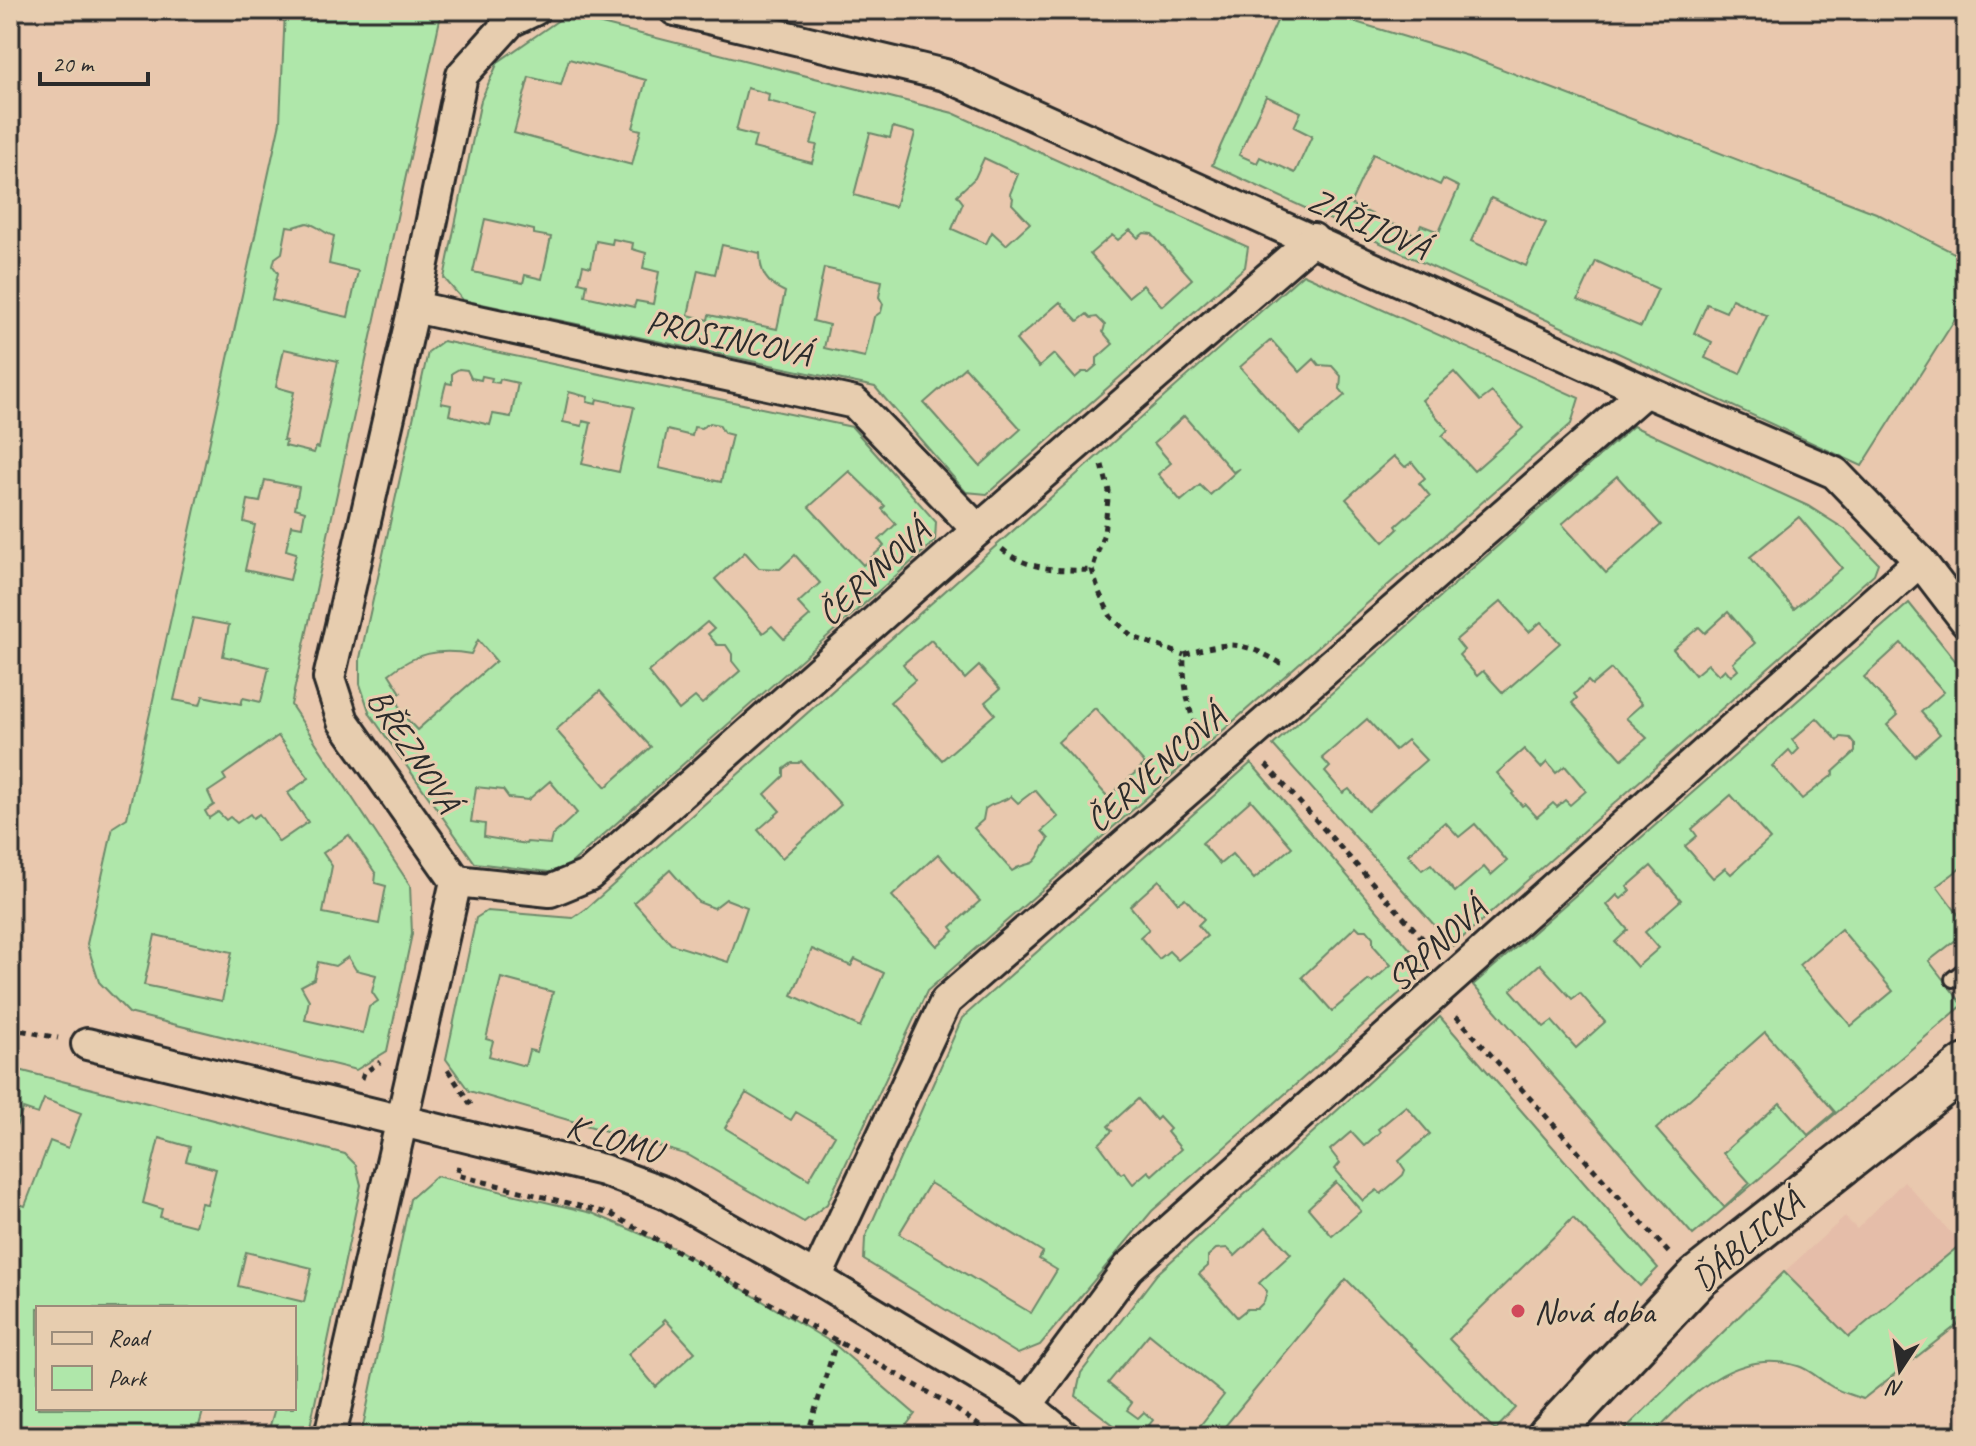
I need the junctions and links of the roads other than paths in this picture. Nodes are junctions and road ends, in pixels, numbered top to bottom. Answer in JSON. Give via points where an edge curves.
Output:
{"nodes":[{"id":1,"x":675,"y":10,"type":"edge"},
{"id":2,"x":523,"y":16,"type":"edge"},
{"id":3,"x":1313,"y":239,"type":"junction"},
{"id":4,"x":414,"y":307,"type":"junction"},
{"id":5,"x":1645,"y":391,"type":"junction"},
{"id":6,"x":978,"y":530,"type":"junction"},
{"id":7,"x":1920,"y":561,"type":"junction"},
{"id":8,"x":1966,"y":621,"type":"edge"},
{"id":9,"x":456,"y":881,"type":"junction"},
{"id":10,"x":1966,"y":969,"type":"edge"},
{"id":11,"x":1953,"y":979,"type":"dead end"},
{"id":12,"x":87,"y":1044,"type":"road end"},
{"id":13,"x":1966,"y":1066,"type":"edge"},
{"id":14,"x":400,"y":1120,"type":"junction"},
{"id":15,"x":816,"y":1278,"type":"junction"},
{"id":16,"x":1027,"y":1405,"type":"junction"},
{"id":17,"x":330,"y":1436,"type":"edge"},
{"id":18,"x":1064,"y":1436,"type":"edge"},
{"id":19,"x":1549,"y":1436,"type":"edge"}],
"edges":[{"from":1,"to":3,"type":"street","name":"ZÁŘIJOVÁ","via":[[945,75]]},
{"from":2,"to":4,"type":"street","name":"BŘEZNOVÁ","via":[[462,75]]},
{"from":3,"to":5,"type":"street","name":"ZÁŘIJOVÁ"},
{"from":3,"to":6,"type":"street","name":"ČERVNOVÁ"},
{"from":4,"to":6,"type":"street","name":"PROSINCOVÁ","via":[[855,403]]},
{"from":4,"to":9,"type":"street","name":"BŘEZNOVÁ","via":[[329,678],[343,721]]},
{"from":5,"to":7,"type":"street","name":"ZÁŘIJOVÁ","via":[[1835,473]]},
{"from":5,"to":15,"type":"street","name":"ČERVENCOVÁ","via":[[946,1001]]},
{"from":6,"to":9,"type":"street","name":"ČERVNOVÁ","via":[[589,875],[550,891]]},
{"from":7,"to":8,"type":"street","name":"ZÁŘIJOVÁ"},
{"from":7,"to":16,"type":"street","name":"SRPNOVÁ","via":[[1128,1268]]},
{"from":9,"to":14,"type":"street"},
{"from":10,"to":11,"type":"lane"},
{"from":12,"to":14,"type":"street","name":"K LOMU"},
{"from":13,"to":19,"type":"main road","name":"ĎÁBLICKÁ","via":[[1698,1277]]},
{"from":14,"to":15,"type":"street","name":"K LOMU","via":[[603,1170],[665,1193]]},
{"from":14,"to":17,"type":"street"},
{"from":15,"to":16,"type":"street","name":"K LOMU"},
{"from":16,"to":18,"type":"street","name":"K LOMU"}]}
